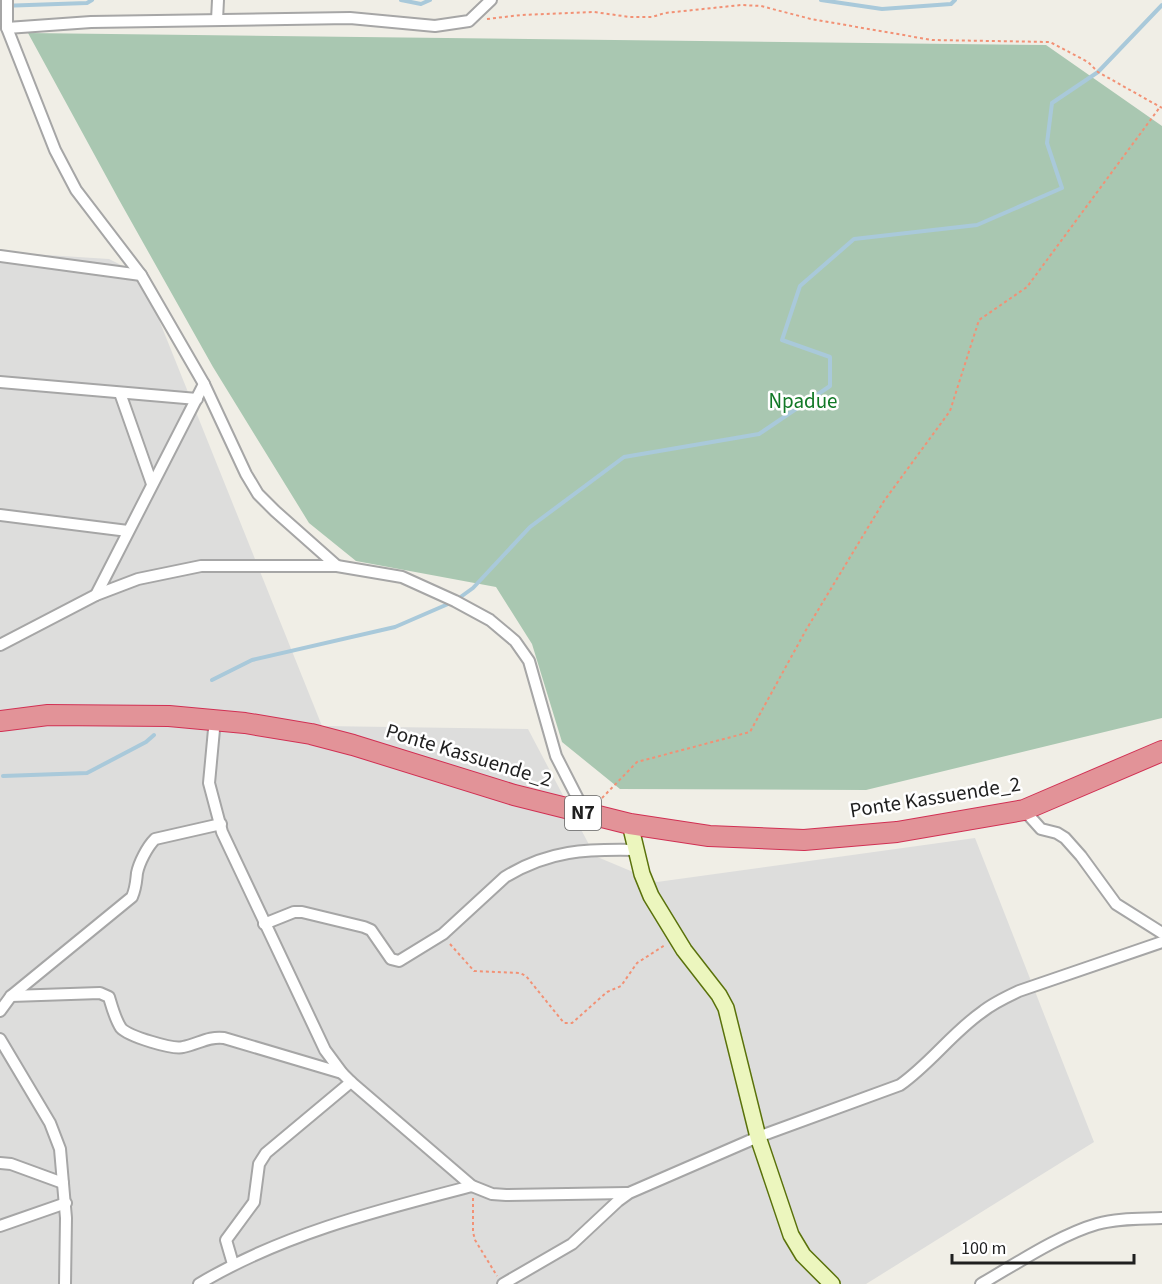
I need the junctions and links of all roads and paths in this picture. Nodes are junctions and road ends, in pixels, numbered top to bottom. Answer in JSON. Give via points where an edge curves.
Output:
{"nodes":[{"id":1,"x":7,"y":0,"type":"edge"},
{"id":2,"x":218,"y":0,"type":"edge"},
{"id":3,"x":491,"y":0,"type":"edge"},
{"id":4,"x":217,"y":20,"type":"junction"},
{"id":5,"x":469,"y":21,"type":"junction"},
{"id":6,"x":7,"y":28,"type":"junction"},
{"id":7,"x":1161,"y":107,"type":"edge"},
{"id":8,"x":0,"y":256,"type":"edge"},
{"id":9,"x":141,"y":275,"type":"junction"},
{"id":10,"x":0,"y":382,"type":"edge"},
{"id":11,"x":204,"y":384,"type":"junction"},
{"id":12,"x":120,"y":393,"type":"junction"},
{"id":13,"x":197,"y":399,"type":"junction"},
{"id":14,"x":152,"y":484,"type":"junction"},
{"id":15,"x":0,"y":516,"type":"edge"},
{"id":16,"x":128,"y":531,"type":"junction"},
{"id":17,"x":337,"y":566,"type":"junction"},
{"id":18,"x":96,"y":595,"type":"junction"},
{"id":19,"x":0,"y":645,"type":"edge"},
{"id":20,"x":215,"y":719,"type":"junction"},
{"id":21,"x":0,"y":721,"type":"edge"},
{"id":22,"x":1162,"y":750,"type":"edge"},
{"id":23,"x":578,"y":806,"type":"junction"},
{"id":24,"x":1024,"y":810,"type":"junction"},
{"id":25,"x":221,"y":824,"type":"junction"},
{"id":26,"x":630,"y":824,"type":"junction"},
{"id":27,"x":636,"y":850,"type":"junction"},
{"id":28,"x":264,"y":924,"type":"junction"},
{"id":29,"x":1162,"y":933,"type":"edge"},
{"id":30,"x":443,"y":934,"type":"junction"},
{"id":31,"x":677,"y":938,"type":"junction"},
{"id":32,"x":1162,"y":942,"type":"edge"},
{"id":33,"x":11,"y":996,"type":"junction"},
{"id":34,"x":0,"y":1011,"type":"edge"},
{"id":35,"x":0,"y":1039,"type":"edge"},
{"id":36,"x":342,"y":1073,"type":"junction"},
{"id":37,"x":351,"y":1082,"type":"junction"},
{"id":38,"x":758,"y":1137,"type":"junction"},
{"id":39,"x":0,"y":1164,"type":"edge"},
{"id":40,"x":63,"y":1183,"type":"junction"},
{"id":41,"x":472,"y":1186,"type":"junction"},
{"id":42,"x":629,"y":1193,"type":"junction"},
{"id":43,"x":66,"y":1203,"type":"junction"},
{"id":44,"x":1162,"y":1218,"type":"edge"},
{"id":45,"x":0,"y":1226,"type":"edge"},
{"id":46,"x":233,"y":1264,"type":"junction"},
{"id":47,"x":65,"y":1284,"type":"edge"},
{"id":48,"x":199,"y":1284,"type":"edge"},
{"id":49,"x":502,"y":1284,"type":"edge"},
{"id":50,"x":832,"y":1284,"type":"edge"},
{"id":51,"x":981,"y":1284,"type":"edge"}],
"edges":[{"from":1,"to":6,"type":"street"},
{"from":2,"to":4,"type":"street"},
{"from":3,"to":5,"type":"street"},
{"from":4,"to":5,"type":"street","via":[[350,18],[435,26]]},
{"from":4,"to":6,"type":"street"},
{"from":5,"to":7,"type":"path","via":[[594,12],[652,17],[741,5],[761,6],[932,40],[1050,42]]},
{"from":6,"to":9,"type":"street","via":[[55,150],[76,190]]},
{"from":7,"to":23,"type":"path","via":[[1027,287],[979,320],[950,411],[884,501],[750,732],[637,762],[602,798]]},
{"from":8,"to":9,"type":"street"},
{"from":9,"to":11,"type":"street"},
{"from":10,"to":12,"type":"street"},
{"from":11,"to":13,"type":"street"},
{"from":11,"to":17,"type":"street","via":[[258,494]]},
{"from":12,"to":13,"type":"street"},
{"from":12,"to":14,"type":"street"},
{"from":13,"to":14,"type":"street"},
{"from":14,"to":16,"type":"street"},
{"from":15,"to":16,"type":"street"},
{"from":16,"to":18,"type":"street"},
{"from":17,"to":18,"type":"street","via":[[201,566],[138,579]]},
{"from":17,"to":23,"type":"street","via":[[402,577],[490,620],[515,641],[529,662],[556,756]]},
{"from":18,"to":19,"type":"street"},
{"from":20,"to":21,"type":"highway","name":"Ponte Kassuende_2","number":"N7","via":[[48,716]]},
{"from":20,"to":23,"type":"highway","name":"Ponte Kassuende_2","number":"N7","via":[[311,734],[514,795]]},
{"from":20,"to":25,"type":"street","via":[[209,783]]},
{"from":22,"to":24,"type":"highway","name":"Ponte Kassuende_2","number":"N7"},
{"from":23,"to":26,"type":"highway","name":"Ponte Kassuende_2","number":"N7"},
{"from":24,"to":26,"type":"highway","name":"Ponte Kassuende_2","number":"N7","via":[[897,832],[804,840],[709,836]]},
{"from":24,"to":29,"type":"street","via":[[1041,829],[1065,838],[1116,904]]},
{"from":25,"to":28,"type":"street"},
{"from":25,"to":33,"type":"street","via":[[155,839],[137,874],[132,897]]},
{"from":26,"to":27,"type":"street"},
{"from":27,"to":30,"type":"street","via":[[573,851],[534,862],[505,877]]},
{"from":27,"to":31,"type":"street","via":[[645,885]]},
{"from":28,"to":30,"type":"street","via":[[302,912],[364,927],[371,930],[394,962]]},
{"from":28,"to":36,"type":"street","via":[[325,1050]]},
{"from":30,"to":31,"type":"path","via":[[474,971],[512,971],[526,976],[564,1023],[573,1023],[607,992],[621,986],[637,963]]},
{"from":31,"to":38,"type":"street","via":[[726,1008]]},
{"from":32,"to":38,"type":"street","via":[[1019,991],[980,1013],[900,1085]]},
{"from":33,"to":34,"type":"street"},
{"from":33,"to":36,"type":"street","via":[[100,993],[108,997],[126,1032],[170,1048],[212,1037],[224,1038]]},
{"from":35,"to":40,"type":"street","via":[[56,1136]]},
{"from":36,"to":37,"type":"street"},
{"from":37,"to":41,"type":"street"},
{"from":37,"to":46,"type":"street","via":[[261,1159],[254,1202],[226,1240]]},
{"from":38,"to":42,"type":"street"},
{"from":38,"to":50,"type":"street","via":[[791,1235],[803,1255]]},
{"from":39,"to":40,"type":"street"},
{"from":40,"to":43,"type":"street"},
{"from":41,"to":42,"type":"street","via":[[506,1195]]},
{"from":41,"to":46,"type":"street","via":[[381,1209]]},
{"from":41,"to":49,"type":"path","via":[[473,1232]]},
{"from":42,"to":49,"type":"street","via":[[573,1244]]},
{"from":43,"to":45,"type":"street"},
{"from":43,"to":47,"type":"street"},
{"from":44,"to":51,"type":"street","via":[[1115,1221],[1083,1229]]},
{"from":46,"to":48,"type":"street"}]}
